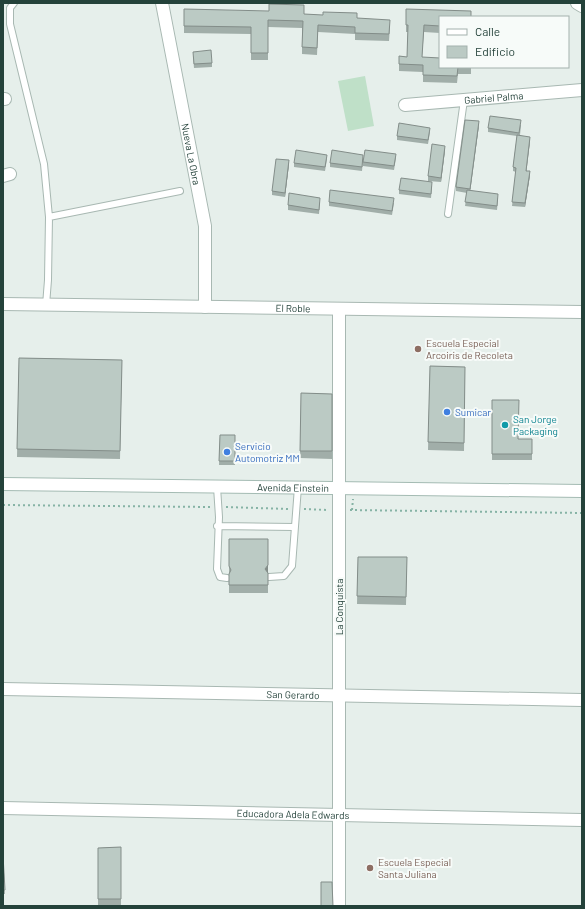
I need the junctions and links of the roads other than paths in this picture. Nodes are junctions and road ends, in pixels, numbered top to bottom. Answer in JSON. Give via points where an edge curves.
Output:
{"nodes":[{"id":1,"x":14,"y":3,"type":"edge"},
{"id":2,"x":162,"y":3,"type":"edge"},
{"id":3,"x":577,"y":3,"type":"edge"},
{"id":4,"x":582,"y":6,"type":"edge"},
{"id":5,"x":582,"y":90,"type":"edge"},
{"id":6,"x":464,"y":100,"type":"junction"},
{"id":7,"x":405,"y":105,"type":"dead end"},
{"id":8,"x":180,"y":191,"type":"dead end"},
{"id":9,"x":448,"y":214,"type":"dead end"},
{"id":10,"x":49,"y":217,"type":"junction"},
{"id":11,"x":3,"y":304,"type":"edge"},
{"id":12,"x":46,"y":305,"type":"junction"},
{"id":13,"x":205,"y":307,"type":"junction"},
{"id":14,"x":339,"y":309,"type":"junction"},
{"id":15,"x":582,"y":312,"type":"edge"},
{"id":16,"x":3,"y":484,"type":"edge"},
{"id":17,"x":217,"y":486,"type":"junction"},
{"id":18,"x":298,"y":488,"type":"junction"},
{"id":19,"x":340,"y":488,"type":"junction"},
{"id":20,"x":582,"y":491,"type":"edge"},
{"id":21,"x":217,"y":526,"type":"junction"},
{"id":22,"x":294,"y":527,"type":"junction"},
{"id":23,"x":269,"y":577,"type":"edge"},
{"id":24,"x":227,"y":578,"type":"edge"},
{"id":25,"x":3,"y":689,"type":"edge"},
{"id":26,"x":339,"y":695,"type":"junction"},
{"id":27,"x":582,"y":700,"type":"edge"},
{"id":28,"x":3,"y":808,"type":"edge"},
{"id":29,"x":339,"y":815,"type":"junction"},
{"id":30,"x":582,"y":820,"type":"edge"},
{"id":31,"x":339,"y":906,"type":"edge"}],
"edges":[{"from":1,"to":10,"type":"lane","via":[[10,8],[10,24],[44,164]]},
{"from":2,"to":13,"type":"street","name":"Nueva La Obra","via":[[205,226]]},
{"from":3,"to":4,"type":"street"},
{"from":5,"to":6,"type":"street","name":"Gabriel Palma"},
{"from":6,"to":7,"type":"street","name":"Gabriel Palma"},
{"from":6,"to":9,"type":"lane"},
{"from":8,"to":10,"type":"lane"},
{"from":10,"to":12,"type":"lane"},
{"from":11,"to":12,"type":"street","name":"El Roble"},
{"from":12,"to":13,"type":"street","name":"El Roble"},
{"from":13,"to":14,"type":"street","name":"El Roble"},
{"from":14,"to":15,"type":"street","name":"El Roble"},
{"from":14,"to":19,"type":"street","name":"La Conquista"},
{"from":16,"to":17,"type":"street","name":"Avenida Einstein"},
{"from":17,"to":18,"type":"street","name":"Avenida Einstein"},
{"from":17,"to":21,"type":"lane"},
{"from":18,"to":19,"type":"street","name":"Avenida Einstein"},
{"from":18,"to":22,"type":"lane"},
{"from":19,"to":20,"type":"street","name":"Avenida Einstein"},
{"from":19,"to":26,"type":"street","name":"La Conquista"},
{"from":21,"to":22,"type":"lane"},
{"from":21,"to":24,"type":"lane","via":[[217,569],[220,577]]},
{"from":22,"to":23,"type":"lane","via":[[292,566],[284,576]]},
{"from":25,"to":26,"type":"street","name":"San Gerardo"},
{"from":26,"to":27,"type":"street","name":"San Gerardo"},
{"from":26,"to":29,"type":"street","name":"La Conquista"},
{"from":28,"to":29,"type":"street","name":"Educadora Adela Edwards"},
{"from":29,"to":30,"type":"street","name":"Educadora Adela Edwards"},
{"from":29,"to":31,"type":"street","name":"La Conquista"}]}
